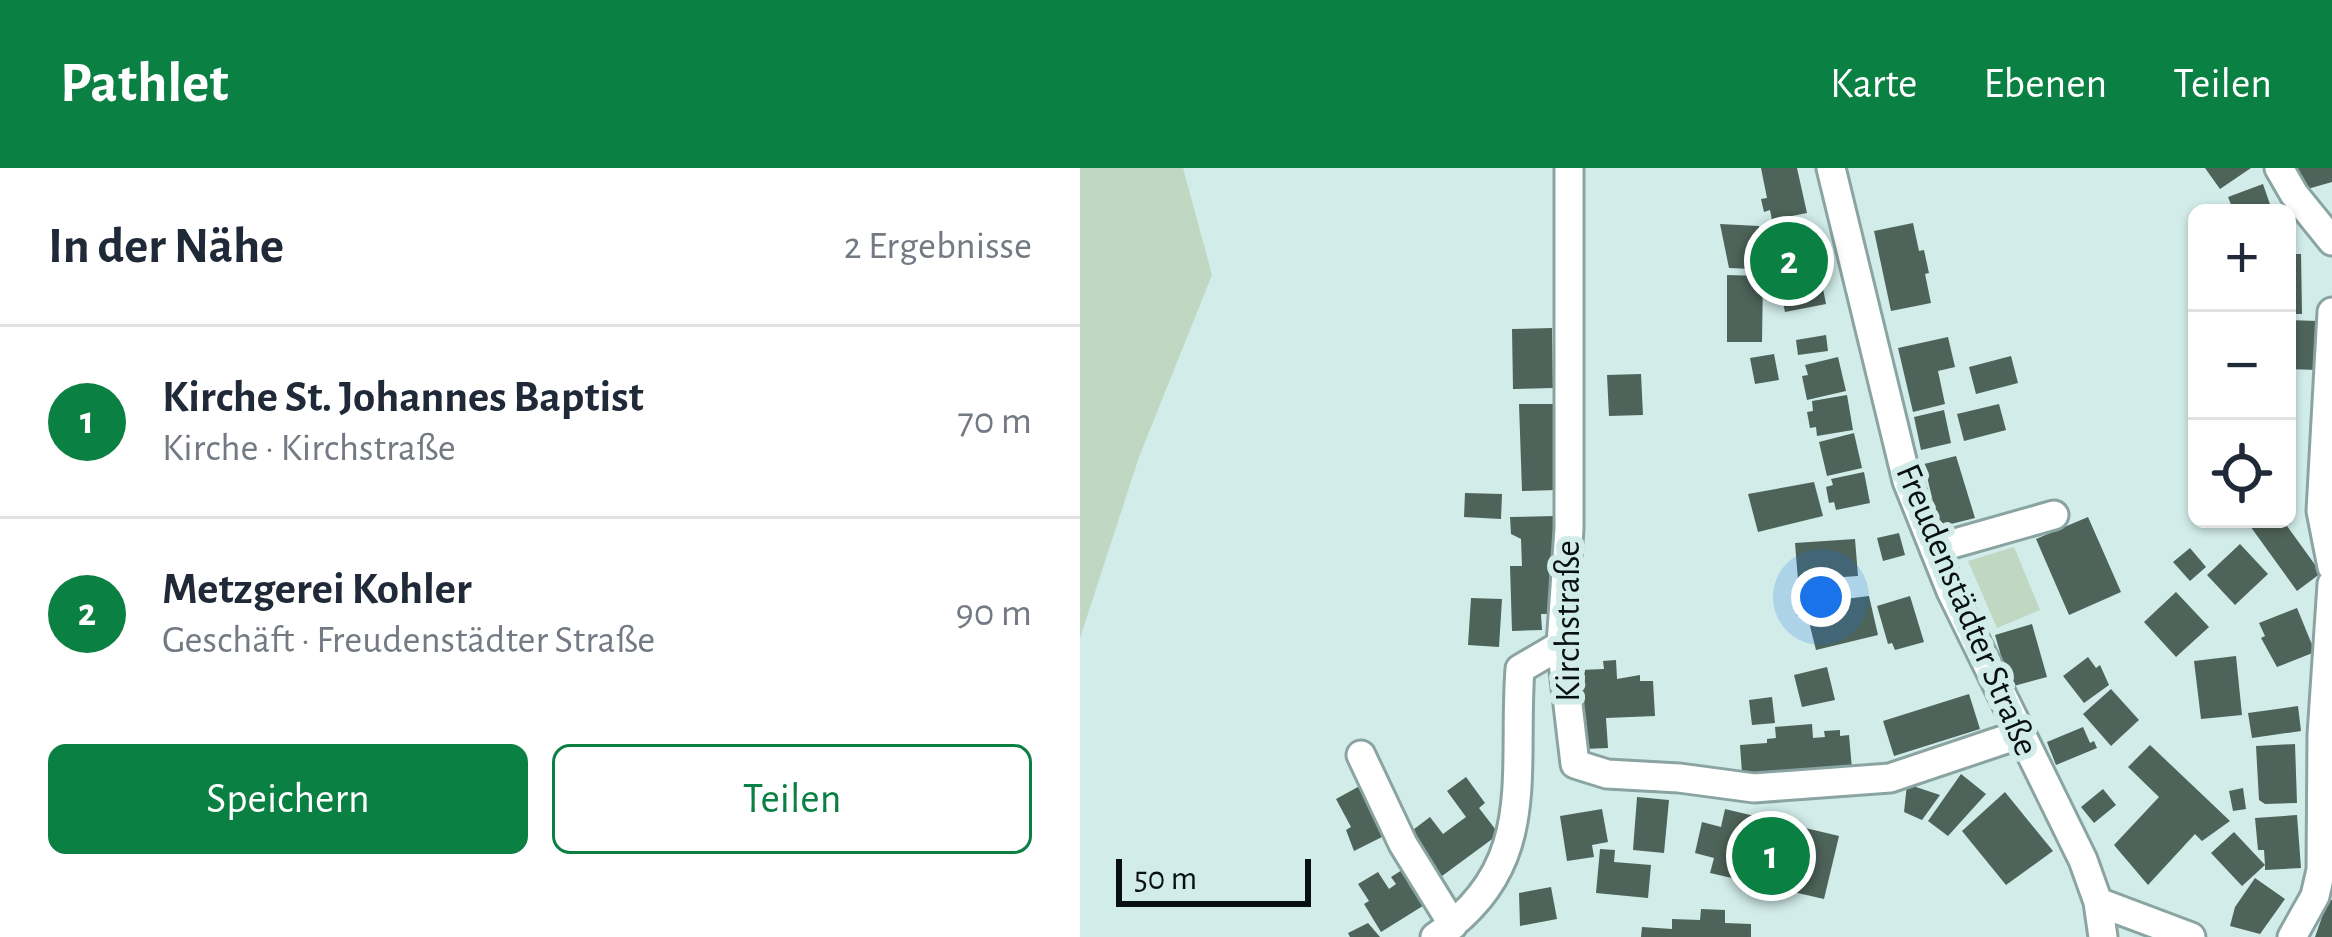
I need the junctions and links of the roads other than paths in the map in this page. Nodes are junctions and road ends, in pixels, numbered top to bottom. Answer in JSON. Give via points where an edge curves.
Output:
{"nodes":[{"id":1,"x":1569,"y":168,"type":"edge"},
{"id":2,"x":1832,"y":168,"type":"edge"},
{"id":3,"x":2279,"y":168,"type":"edge"},
{"id":4,"x":2332,"y":241,"type":"edge"},
{"id":5,"x":2332,"y":312,"type":"edge"},
{"id":6,"x":2054,"y":515,"type":"dead end"},
{"id":7,"x":1934,"y":549,"type":"junction"},
{"id":8,"x":2332,"y":567,"type":"edge"},
{"id":9,"x":2332,"y":584,"type":"edge"},
{"id":10,"x":1561,"y":645,"type":"junction"},
{"id":11,"x":2018,"y":735,"type":"junction"},
{"id":12,"x":1361,"y":755,"type":"dead end"},
{"id":13,"x":2098,"y":902,"type":"junction"},
{"id":14,"x":1444,"y":931,"type":"edge"},
{"id":15,"x":2079,"y":937,"type":"edge"},
{"id":16,"x":2103,"y":937,"type":"edge"},
{"id":17,"x":2191,"y":937,"type":"edge"},
{"id":18,"x":2292,"y":937,"type":"edge"}],
"edges":[{"from":1,"to":10,"type":"street","name":"Kirchstraße","via":[[1569,529]]},
{"from":2,"to":7,"type":"street","name":"Freudenstädter Straße","via":[[1886,407]]},
{"from":3,"to":4,"type":"street"},
{"from":5,"to":8,"type":"street","via":[[2321,512]]},
{"from":6,"to":7,"type":"street"},
{"from":7,"to":11,"type":"street","name":"Freudenstädter Straße"},
{"from":9,"to":18,"type":"street","via":[[2321,871]]},
{"from":10,"to":11,"type":"street","name":"Kirchstraße","via":[[1575,764],[1607,774],[1754,788],[1890,778]]},
{"from":10,"to":14,"type":"street","via":[[1520,669],[1521,764],[1502,863],[1476,904]]},
{"from":11,"to":13,"type":"street","name":"Freudenstädter Straße"},
{"from":12,"to":14,"type":"street"},
{"from":13,"to":15,"type":"street"},
{"from":13,"to":16,"type":"street","name":"Freudenstädter Straße"},
{"from":13,"to":17,"type":"street"}]}
